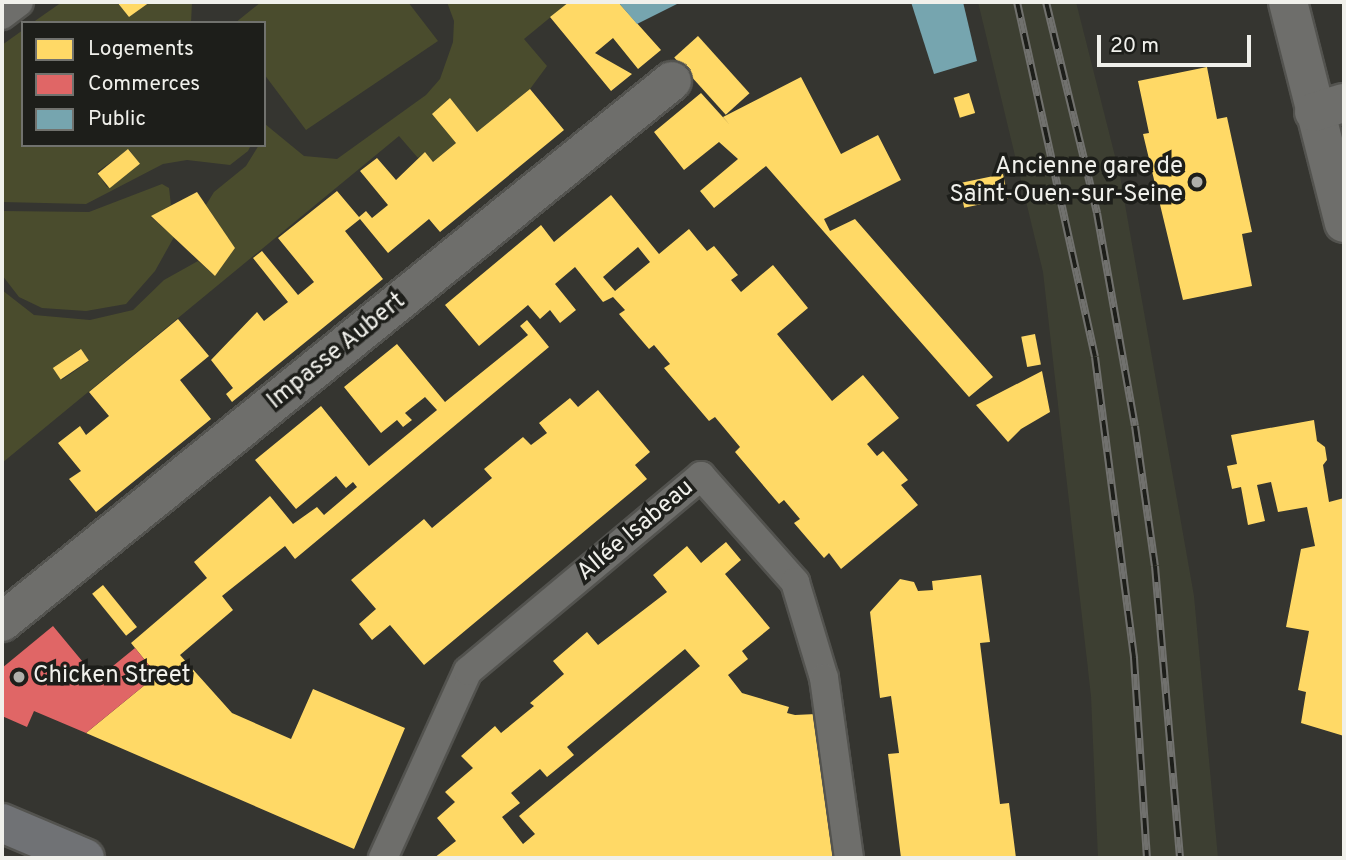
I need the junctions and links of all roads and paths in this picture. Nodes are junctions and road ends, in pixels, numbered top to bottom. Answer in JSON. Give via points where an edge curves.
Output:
{"nodes":[{"id":1,"x":19,"y":2,"type":"edge"},
{"id":2,"x":1287,"y":2,"type":"edge"},
{"id":3,"x":2,"y":15,"type":"edge"},
{"id":4,"x":671,"y":81,"type":"dead end"},
{"id":5,"x":1329,"y":107,"type":"edge"},
{"id":6,"x":1344,"y":223,"type":"edge"},
{"id":7,"x":2,"y":622,"type":"edge"},
{"id":8,"x":2,"y":823,"type":"edge"},
{"id":9,"x":85,"y":858,"type":"edge"},
{"id":10,"x":383,"y":858,"type":"edge"},
{"id":11,"x":849,"y":858,"type":"edge"}],
"edges":[{"from":1,"to":3,"type":"lane"},
{"from":2,"to":5,"type":"street"},
{"from":4,"to":7,"type":"street","name":"Impasse Aubert"},
{"from":5,"to":6,"type":"street"},
{"from":8,"to":9,"type":"main road"},
{"from":10,"to":11,"type":"lane","name":"Allée Isabeau","via":[[467,671],[701,477],[795,582],[824,678]]}]}
